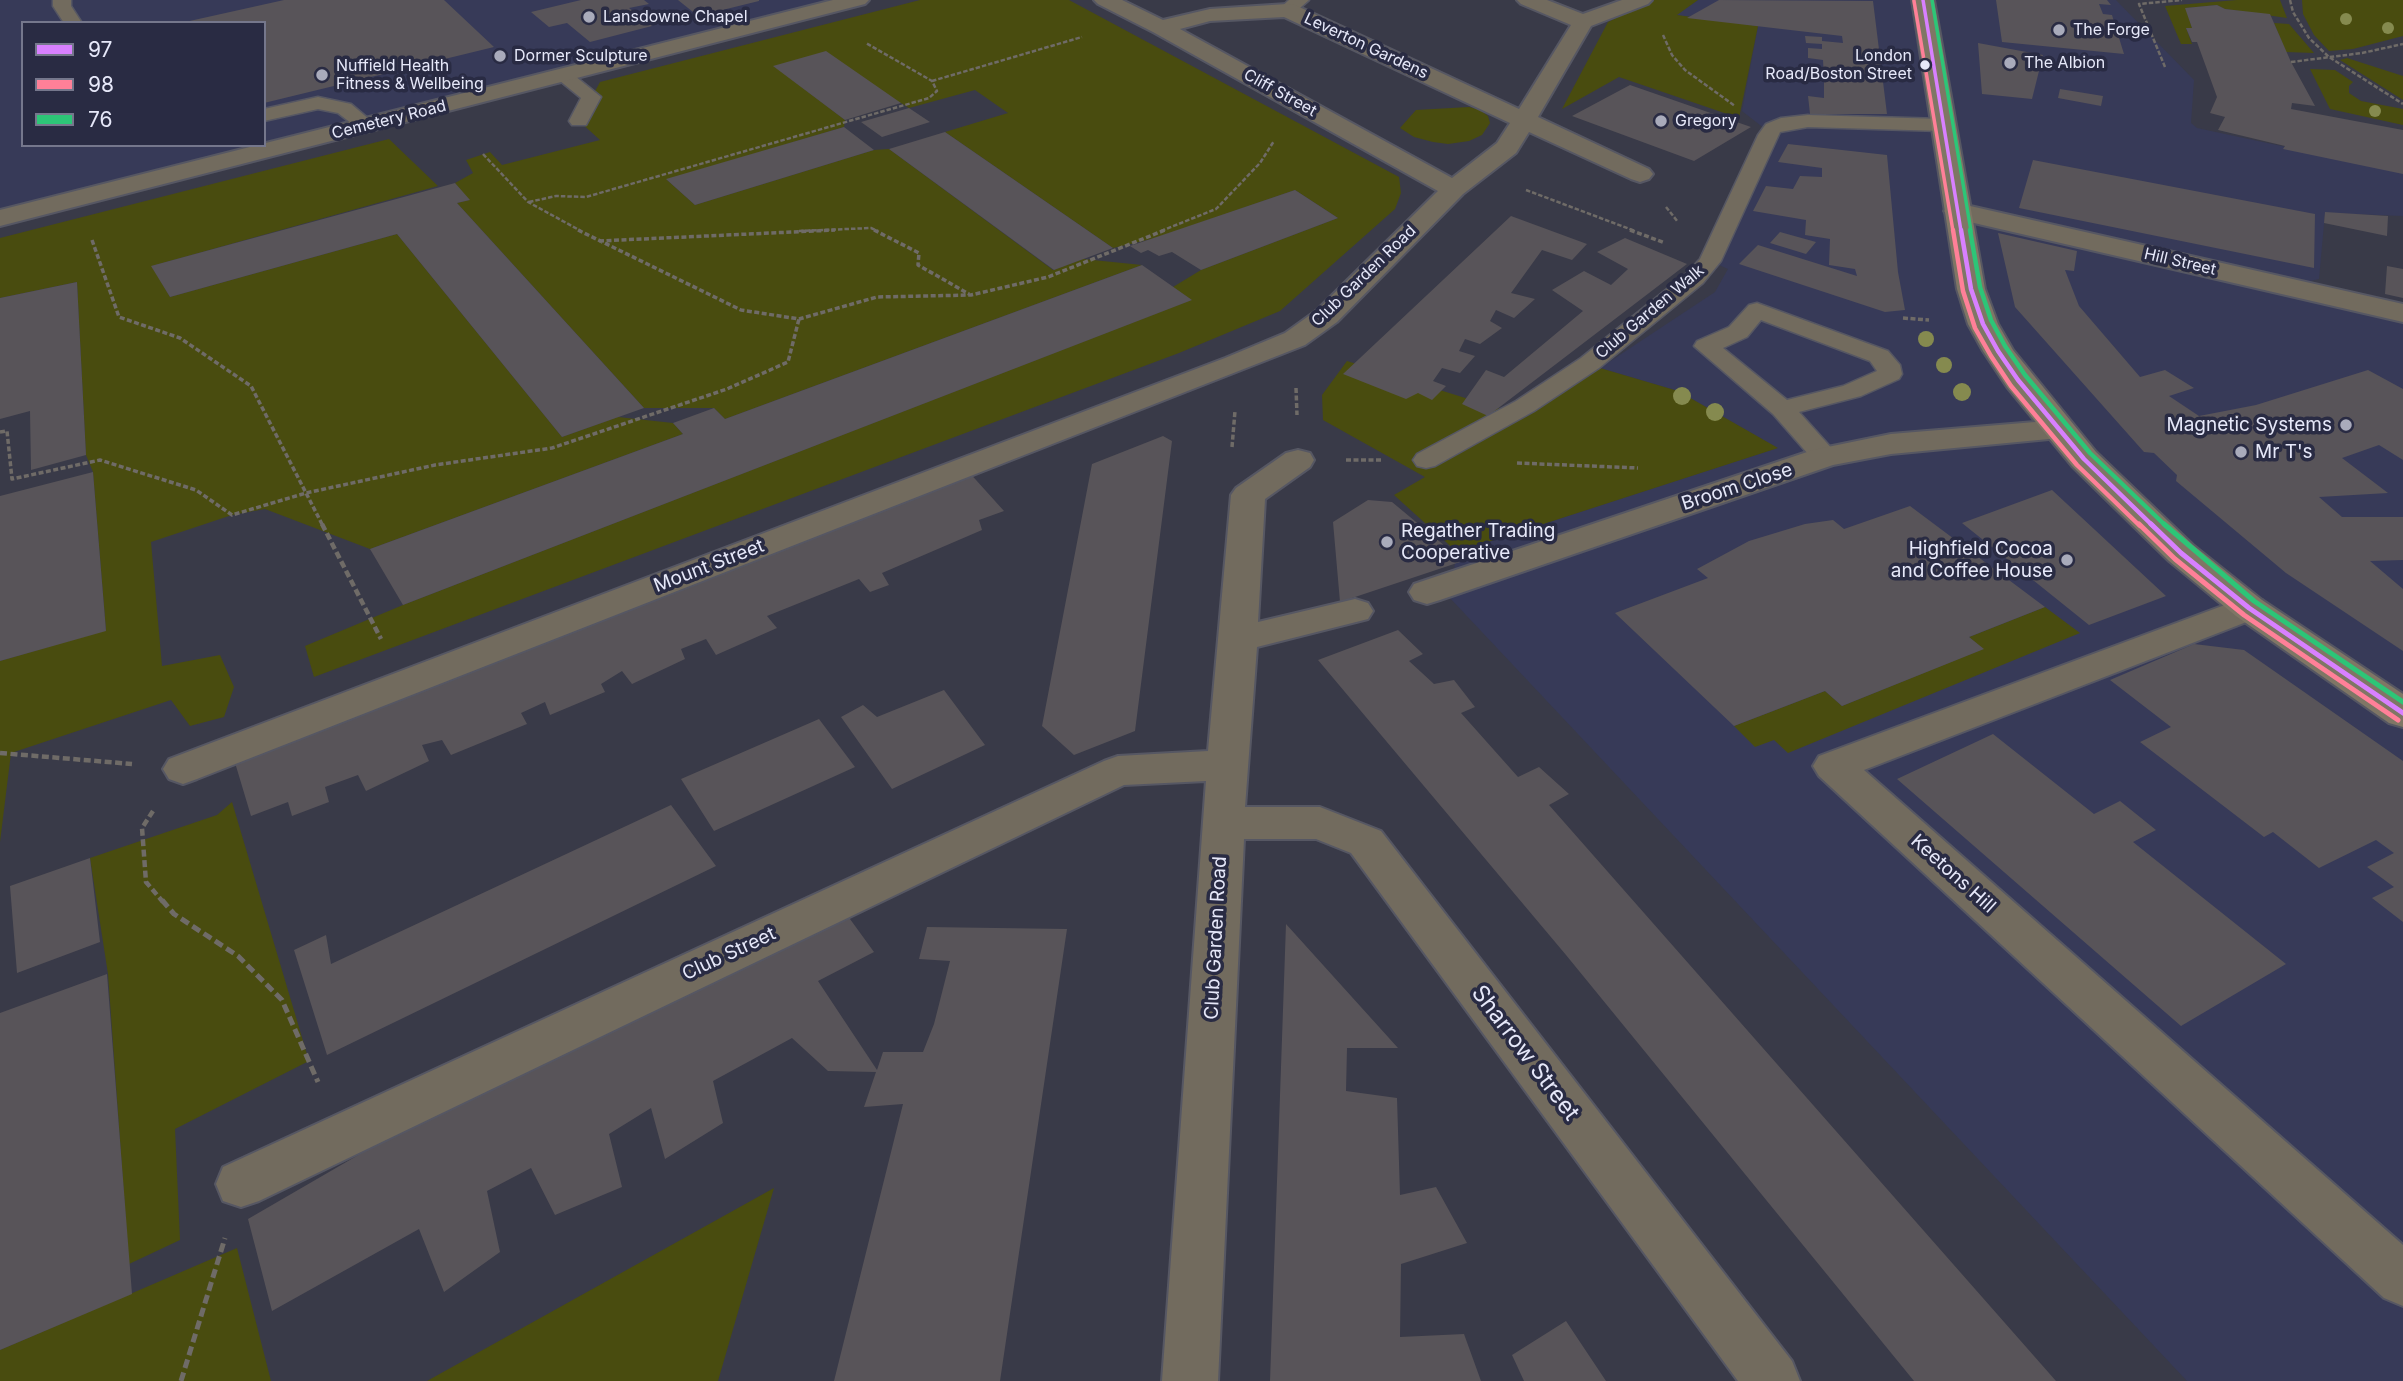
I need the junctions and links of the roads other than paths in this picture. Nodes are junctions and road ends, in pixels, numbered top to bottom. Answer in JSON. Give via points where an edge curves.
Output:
{"nodes":[{"id":1,"x":62,"y":0,"type":"edge"},
{"id":2,"x":858,"y":0,"type":"edge"},
{"id":3,"x":1105,"y":0,"type":"edge"},
{"id":4,"x":1528,"y":0,"type":"edge"},
{"id":5,"x":1641,"y":0,"type":"edge"},
{"id":6,"x":1923,"y":0,"type":"edge"},
{"id":7,"x":1293,"y":5,"type":"edge"},
{"id":8,"x":72,"y":21,"type":"edge"},
{"id":9,"x":1583,"y":22,"type":"junction"},
{"id":10,"x":1152,"y":23,"type":"junction"},
{"id":11,"x":563,"y":76,"type":"junction"},
{"id":12,"x":266,"y":115,"type":"edge"},
{"id":13,"x":1522,"y":118,"type":"junction"},
{"id":14,"x":579,"y":121,"type":"dead end"},
{"id":15,"x":1942,"y":125,"type":"junction"},
{"id":16,"x":367,"y":126,"type":"junction"},
{"id":17,"x":1640,"y":174,"type":"road end"},
{"id":18,"x":1454,"y":190,"type":"junction"},
{"id":19,"x":1957,"y":211,"type":"junction"},
{"id":20,"x":0,"y":218,"type":"edge"},
{"id":21,"x":2403,"y":313,"type":"edge"},
{"id":22,"x":1236,"y":364,"type":"joint"},
{"id":23,"x":1782,"y":409,"type":"junction"},
{"id":24,"x":2059,"y":430,"type":"junction"},
{"id":25,"x":1825,"y":457,"type":"junction"},
{"id":26,"x":1298,"y":460,"type":"dead end"},
{"id":27,"x":1426,"y":460,"type":"dead end"},
{"id":28,"x":1427,"y":592,"type":"dead end"},
{"id":29,"x":2249,"y":608,"type":"junction"},
{"id":30,"x":1354,"y":611,"type":"dead end"},
{"id":31,"x":1239,"y":639,"type":"junction"},
{"id":32,"x":2403,"y":713,"type":"edge"},
{"id":33,"x":1227,"y":765,"type":"junction"},
{"id":34,"x":183,"y":769,"type":"road end"},
{"id":35,"x":1223,"y":823,"type":"junction"},
{"id":36,"x":241,"y":1184,"type":"road end"},
{"id":37,"x":2403,"y":1280,"type":"edge"},
{"id":38,"x":1190,"y":1381,"type":"edge"},
{"id":39,"x":1772,"y":1381,"type":"edge"}],
"edges":[{"from":1,"to":8,"type":"lane"},
{"from":2,"to":11,"type":"street","name":"Cemetery Road"},
{"from":3,"to":10,"type":"street","name":"Cliff Street"},
{"from":4,"to":9,"type":"street"},
{"from":5,"to":9,"type":"street"},
{"from":6,"to":15,"type":"main road"},
{"from":7,"to":10,"type":"street","name":"Leverton Gardens"},
{"from":7,"to":13,"type":"street","name":"Leverton Gardens"},
{"from":9,"to":13,"type":"street"},
{"from":10,"to":18,"type":"street","name":"Cliff Street"},
{"from":11,"to":14,"type":"lane","via":[[591,97]]},
{"from":11,"to":16,"type":"street","name":"Cemetery Road"},
{"from":12,"to":16,"type":"lane","via":[[318,103],[344,108]]},
{"from":13,"to":17,"type":"street","name":"Leverton Gardens"},
{"from":13,"to":18,"type":"street","via":[[1507,148]]},
{"from":15,"to":19,"type":"main road"},
{"from":15,"to":27,"type":"lane","name":"Club Garden Walk","via":[[1808,121],[1781,124],[1769,131],[1710,261],[1695,278],[1590,363],[1525,406]]},
{"from":16,"to":20,"type":"street","name":"Cemetery Road"},
{"from":18,"to":22,"type":"street","name":"Club Garden Road","via":[[1327,316],[1295,338]]},
{"from":19,"to":21,"type":"street","name":"Hill Street"},
{"from":19,"to":24,"type":"main road","via":[[1971,289],[1983,324],[2018,380]]},
{"from":22,"to":34,"type":"street","name":"Mount Street"},
{"from":23,"to":23,"type":"lane","via":[[1852,391],[1890,374],[1888,365],[1879,356],[1757,310],[1738,332],[1706,346]]},
{"from":23,"to":25,"type":"lane"},
{"from":24,"to":25,"type":"street","name":"Broom Close","via":[[1891,444]]},
{"from":24,"to":29,"type":"main road","via":[[2145,521]]},
{"from":25,"to":28,"type":"street","name":"Broom Close"},
{"from":26,"to":31,"type":"street","name":"Club Garden Road","via":[[1248,495]]},
{"from":29,"to":32,"type":"main road"},
{"from":29,"to":37,"type":"street","name":"Keetons Hill","via":[[1833,766]]},
{"from":30,"to":31,"type":"street"},
{"from":31,"to":33,"type":"street","name":"Club Garden Road"},
{"from":33,"to":35,"type":"street","name":"Club Garden Road"},
{"from":33,"to":36,"type":"street","name":"Club Street","via":[[1118,771]]},
{"from":35,"to":38,"type":"street","name":"Club Garden Road"},
{"from":35,"to":39,"type":"street","name":"Sharrow Street","via":[[1320,823],[1366,842]]}]}
